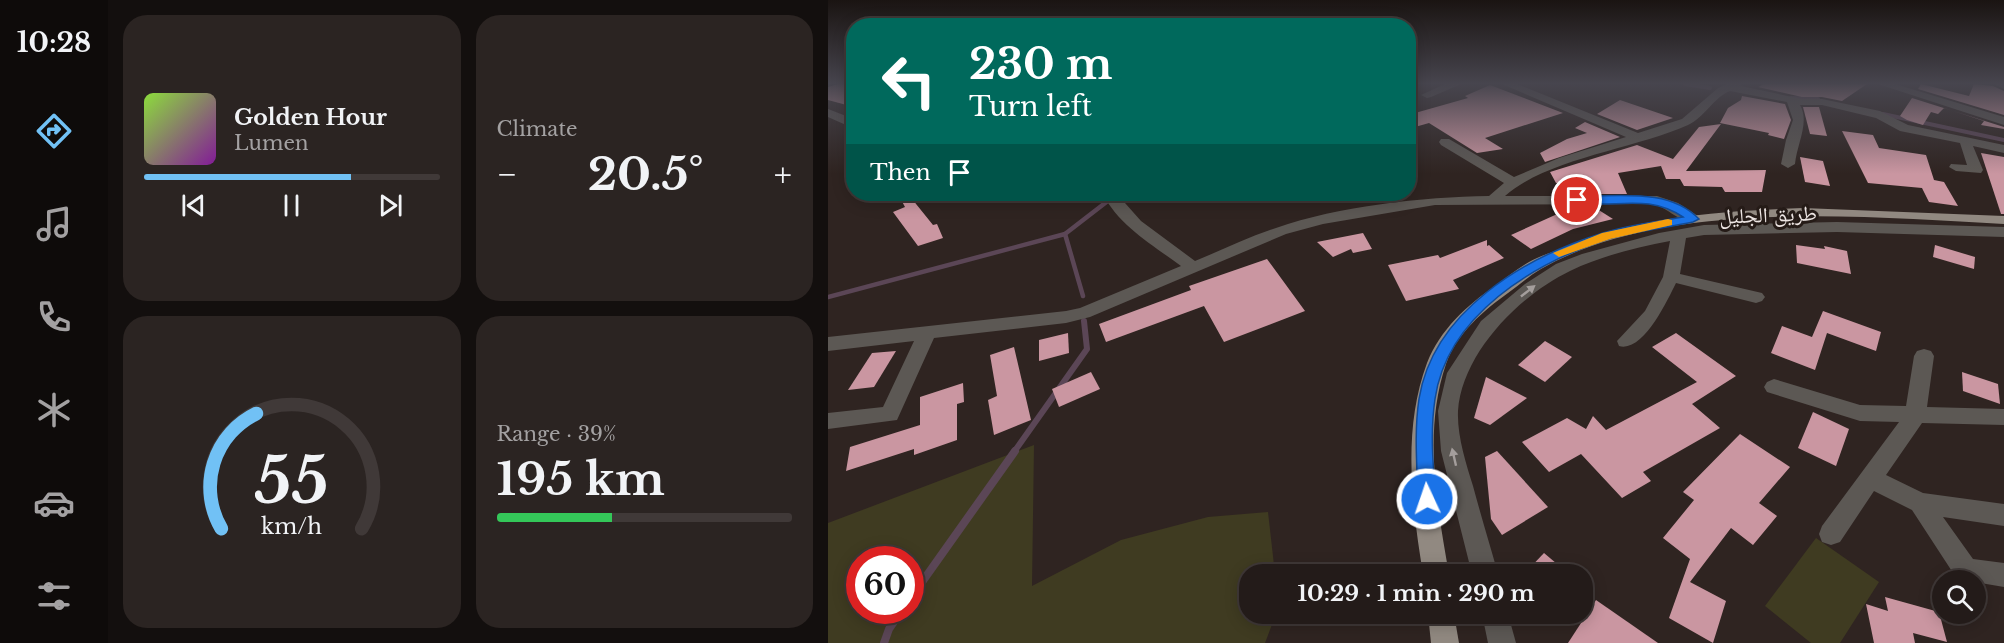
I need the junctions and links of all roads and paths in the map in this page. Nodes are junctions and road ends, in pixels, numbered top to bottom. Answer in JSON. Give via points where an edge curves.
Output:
{"nodes":[{"id":1,"x":830,"y":114,"type":"edge"},
{"id":2,"x":1581,"y":114,"type":"edge"},
{"id":3,"x":1695,"y":114,"type":"edge"},
{"id":4,"x":1799,"y":114,"type":"edge"},
{"id":5,"x":1876,"y":114,"type":"edge"},
{"id":6,"x":1981,"y":114,"type":"edge"},
{"id":7,"x":846,"y":120,"type":"edge"},
{"id":8,"x":2004,"y":121,"type":"edge"},
{"id":9,"x":1637,"y":137,"type":"junction"},
{"id":10,"x":1965,"y":141,"type":"junction"},
{"id":11,"x":1445,"y":142,"type":"dead end"},
{"id":12,"x":2004,"y":149,"type":"edge"},
{"id":13,"x":1788,"y":164,"type":"dead end"},
{"id":14,"x":1956,"y":166,"type":"dead end"},
{"id":15,"x":1513,"y":182,"type":"junction"},
{"id":16,"x":1494,"y":199,"type":"junction"},
{"id":17,"x":1114,"y":201,"type":"edge"},
{"id":18,"x":1693,"y":219,"type":"junction"},
{"id":19,"x":2004,"y":220,"type":"edge"},
{"id":20,"x":2004,"y":232,"type":"edge"},
{"id":21,"x":1679,"y":234,"type":"junction"},
{"id":22,"x":1194,"y":268,"type":"junction"},
{"id":23,"x":1671,"y":277,"type":"junction"},
{"id":24,"x":1756,"y":297,"type":"dead end"},
{"id":25,"x":927,"y":333,"type":"junction"},
{"id":26,"x":1626,"y":341,"type":"dead end"},
{"id":27,"x":828,"y":344,"type":"edge"},
{"id":28,"x":1924,"y":357,"type":"dead end"},
{"id":29,"x":1774,"y":387,"type":"dead end"},
{"id":30,"x":1915,"y":416,"type":"junction"},
{"id":31,"x":2004,"y":417,"type":"edge"},
{"id":32,"x":828,"y":421,"type":"edge"},
{"id":33,"x":1869,"y":478,"type":"junction"},
{"id":34,"x":1920,"y":502,"type":"junction"},
{"id":35,"x":2004,"y":515,"type":"edge"},
{"id":36,"x":1831,"y":534,"type":"dead end"},
{"id":37,"x":1435,"y":564,"type":"edge"},
{"id":38,"x":1482,"y":564,"type":"edge"},
{"id":39,"x":2004,"y":575,"type":"edge"},
{"id":40,"x":1442,"y":624,"type":"edge"},
{"id":41,"x":1497,"y":624,"type":"edge"},
{"id":42,"x":1445,"y":643,"type":"edge"},
{"id":43,"x":1502,"y":643,"type":"edge"}],
"edges":[{"from":1,"to":7,"type":"street"},
{"from":2,"to":9,"type":"street"},
{"from":3,"to":9,"type":"street","via":[[1686,122]]},
{"from":4,"to":13,"type":"street","via":[[1800,123]]},
{"from":5,"to":10,"type":"street","via":[[1904,128]]},
{"from":6,"to":8,"type":"street"},
{"from":9,"to":15,"type":"street"},
{"from":10,"to":12,"type":"street"},
{"from":10,"to":14,"type":"street","via":[[1976,170]]},
{"from":11,"to":15,"type":"street"},
{"from":15,"to":16,"type":"street"},
{"from":16,"to":18,"type":"street","via":[[1657,200]]},
{"from":16,"to":22,"type":"street","via":[[1414,203],[1322,220],[1281,231]]},
{"from":17,"to":22,"type":"street","via":[[1128,217]]},
{"from":18,"to":19,"type":"main road","name":"طريق الجليل","via":[[1825,213]]},
{"from":18,"to":37,"type":"main road","name":"طريق الجليل","via":[[1606,236],[1546,259],[1491,295],[1452,336],[1437,362],[1427,397],[1423,438]]},
{"from":20,"to":21,"type":"street","via":[[1837,227]]},
{"from":21,"to":23,"type":"street"},
{"from":38,"to":21,"type":"street","one_way":true,"via":[[1452,451],[1448,411],[1458,373],[1487,325],[1562,268],[1588,257]]},
{"from":22,"to":25,"type":"street","via":[[1075,315]]},
{"from":23,"to":24,"type":"street"},
{"from":23,"to":26,"type":"street","via":[[1652,314]]},
{"from":25,"to":27,"type":"street"},
{"from":25,"to":32,"type":"street","via":[[890,414]]},
{"from":28,"to":30,"type":"street"},
{"from":29,"to":30,"type":"street","via":[[1860,412]]},
{"from":30,"to":31,"type":"street"},
{"from":30,"to":33,"type":"street"},
{"from":33,"to":34,"type":"street"},
{"from":33,"to":36,"type":"street"},
{"from":34,"to":35,"type":"street"},
{"from":34,"to":39,"type":"street","via":[[1966,570]]},
{"from":40,"to":42,"type":"main road"},
{"from":41,"to":43,"type":"street"}]}
